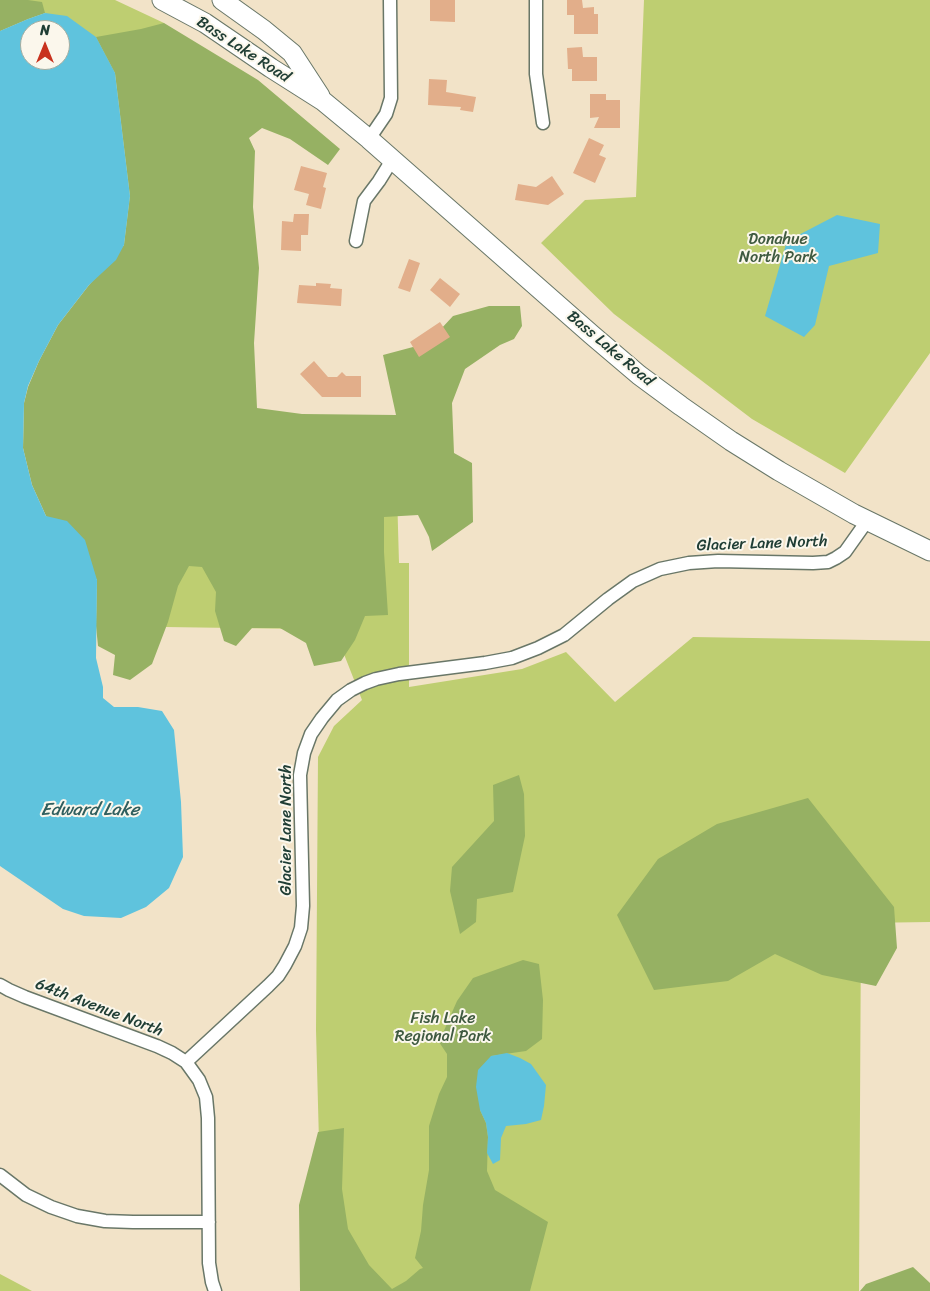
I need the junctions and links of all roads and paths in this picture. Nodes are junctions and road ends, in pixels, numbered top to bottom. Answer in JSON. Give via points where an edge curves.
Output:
{"nodes":[{"id":1,"x":162,"y":0,"type":"edge"},
{"id":2,"x":222,"y":0,"type":"edge"},
{"id":3,"x":390,"y":0,"type":"edge"},
{"id":4,"x":536,"y":0,"type":"edge"},
{"id":5,"x":323,"y":101,"type":"junction"},
{"id":6,"x":543,"y":123,"type":"dead end"},
{"id":7,"x":368,"y":139,"type":"junction"},
{"id":8,"x":392,"y":160,"type":"junction"},
{"id":9,"x":356,"y":241,"type":"dead end"},
{"id":10,"x":867,"y":521,"type":"junction"},
{"id":11,"x":930,"y":551,"type":"edge"},
{"id":12,"x":0,"y":984,"type":"edge"},
{"id":13,"x":186,"y":1062,"type":"junction"},
{"id":14,"x":0,"y":1175,"type":"edge"},
{"id":15,"x":209,"y":1222,"type":"junction"},
{"id":16,"x":215,"y":1291,"type":"edge"}],
"edges":[{"from":1,"to":5,"type":"main road","name":"Bass Lake Road","via":[[205,23]]},
{"from":2,"to":5,"type":"main road","name":"Bass Lake Road","via":[[292,52]]},
{"from":3,"to":7,"type":"street","via":[[390,98],[386,114]]},
{"from":4,"to":6,"type":"street","via":[[536,74]]},
{"from":5,"to":7,"type":"main road","name":"Bass Lake Road"},
{"from":7,"to":8,"type":"main road","name":"Bass Lake Road"},
{"from":8,"to":9,"type":"street","via":[[364,200]]},
{"from":8,"to":10,"type":"main road","name":"Bass Lake Road","via":[[639,375],[747,451]]},
{"from":10,"to":11,"type":"main road","name":"Bass Lake Road"},
{"from":10,"to":13,"type":"street","name":"Glacier Lane North","via":[[845,552],[828,562],[718,561],[660,569],[633,581],[564,635],[538,648],[512,658],[376,679],[337,700],[311,734],[300,775],[303,906],[295,946],[268,986]]},
{"from":12,"to":13,"type":"street","name":"64th Avenue North","via":[[25,997],[157,1046]]},
{"from":13,"to":15,"type":"street","via":[[200,1080],[206,1098]]},
{"from":14,"to":15,"type":"street","via":[[26,1195],[77,1216],[105,1221]]},
{"from":15,"to":16,"type":"street","via":[[209,1263]]}]}
